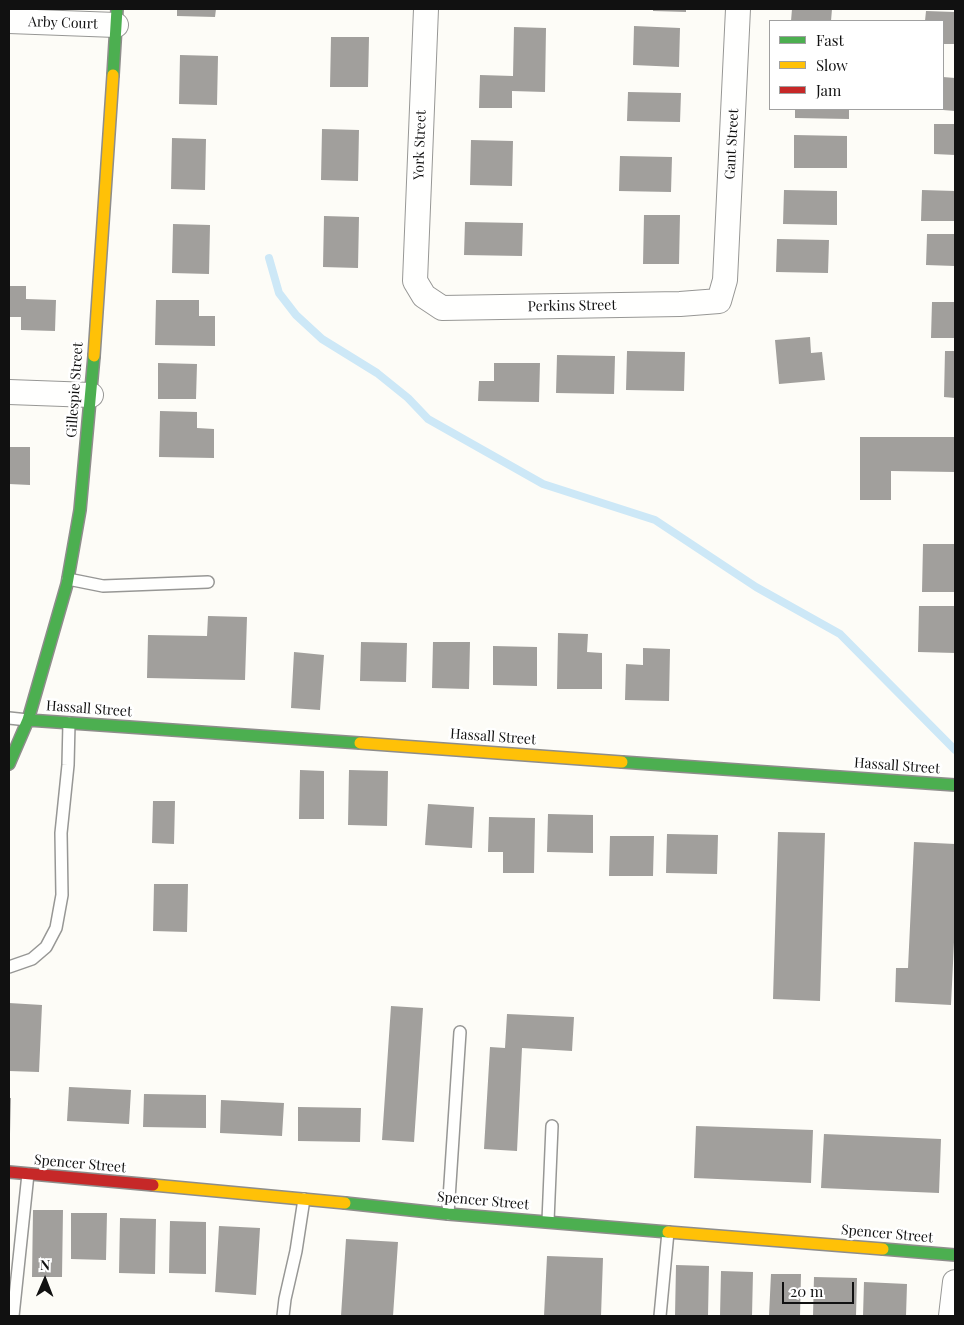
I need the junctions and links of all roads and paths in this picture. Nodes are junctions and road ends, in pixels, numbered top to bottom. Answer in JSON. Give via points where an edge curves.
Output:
{"nodes":[{"id":1,"x":426,"y":9,"type":"edge"},
{"id":2,"x":738,"y":9,"type":"edge"},
{"id":3,"x":117,"y":17,"type":"edge"},
{"id":4,"x":9,"y":21,"type":"edge"},
{"id":5,"x":725,"y":280,"type":"joint"},
{"id":6,"x":415,"y":281,"type":"joint"},
{"id":7,"x":9,"y":392,"type":"edge"},
{"id":8,"x":91,"y":395,"type":"junction"},
{"id":9,"x":68,"y":579,"type":"junction"},
{"id":10,"x":208,"y":582,"type":"dead end"},
{"id":11,"x":9,"y":718,"type":"edge"},
{"id":12,"x":28,"y":720,"type":"junction"},
{"id":13,"x":69,"y":723,"type":"junction"},
{"id":14,"x":9,"y":764,"type":"edge"},
{"id":15,"x":955,"y":785,"type":"edge"},
{"id":16,"x":9,"y":966,"type":"edge"},
{"id":17,"x":460,"y":1032,"type":"dead end"},
{"id":18,"x":552,"y":1126,"type":"dead end"},
{"id":19,"x":9,"y":1172,"type":"edge"},
{"id":20,"x":28,"y":1174,"type":"junction"},
{"id":21,"x":304,"y":1199,"type":"junction"},
{"id":22,"x":448,"y":1214,"type":"junction"},
{"id":23,"x":548,"y":1221,"type":"junction"},
{"id":24,"x":668,"y":1232,"type":"junction"},
{"id":25,"x":955,"y":1255,"type":"edge"},
{"id":26,"x":955,"y":1282,"type":"edge"},
{"id":27,"x":13,"y":1316,"type":"edge"},
{"id":28,"x":284,"y":1316,"type":"edge"},
{"id":29,"x":660,"y":1316,"type":"edge"},
{"id":30,"x":951,"y":1316,"type":"edge"}],
"edges":[{"from":1,"to":6,"type":"street","name":"York Street"},
{"from":2,"to":5,"type":"street","name":"Gant Street"},
{"from":3,"to":4,"type":"street","name":"Arby Court"},
{"from":3,"to":8,"type":"street","name":"Gillespie Street"},
{"from":5,"to":6,"type":"street","name":"Perkins Street","via":[[719,301],[442,308],[424,296]]},
{"from":7,"to":8,"type":"street"},
{"from":8,"to":9,"type":"street","name":"Gillespie Street","via":[[80,510]]},
{"from":9,"to":10,"type":"lane","via":[[103,586]]},
{"from":9,"to":12,"type":"street","name":"Gillespie Street"},
{"from":11,"to":12,"type":"lane"},
{"from":12,"to":13,"type":"street","name":"Hassall Street"},
{"from":12,"to":14,"type":"street","name":"Gillespie Street"},
{"from":13,"to":15,"type":"street","name":"Hassall Street"},
{"from":13,"to":16,"type":"lane","via":[[61,833],[62,895],[56,928],[46,947],[32,959]]},
{"from":17,"to":22,"type":"lane"},
{"from":18,"to":23,"type":"lane"},
{"from":19,"to":20,"type":"street","name":"Spencer Street"},
{"from":20,"to":21,"type":"street","name":"Spencer Street"},
{"from":20,"to":27,"type":"lane"},
{"from":21,"to":22,"type":"street","name":"Spencer Street"},
{"from":21,"to":28,"type":"lane"},
{"from":22,"to":23,"type":"street","name":"Spencer Street"},
{"from":23,"to":24,"type":"street","name":"Spencer Street"},
{"from":24,"to":25,"type":"street","name":"Spencer Street"},
{"from":24,"to":29,"type":"lane"},
{"from":26,"to":30,"type":"street"}]}
